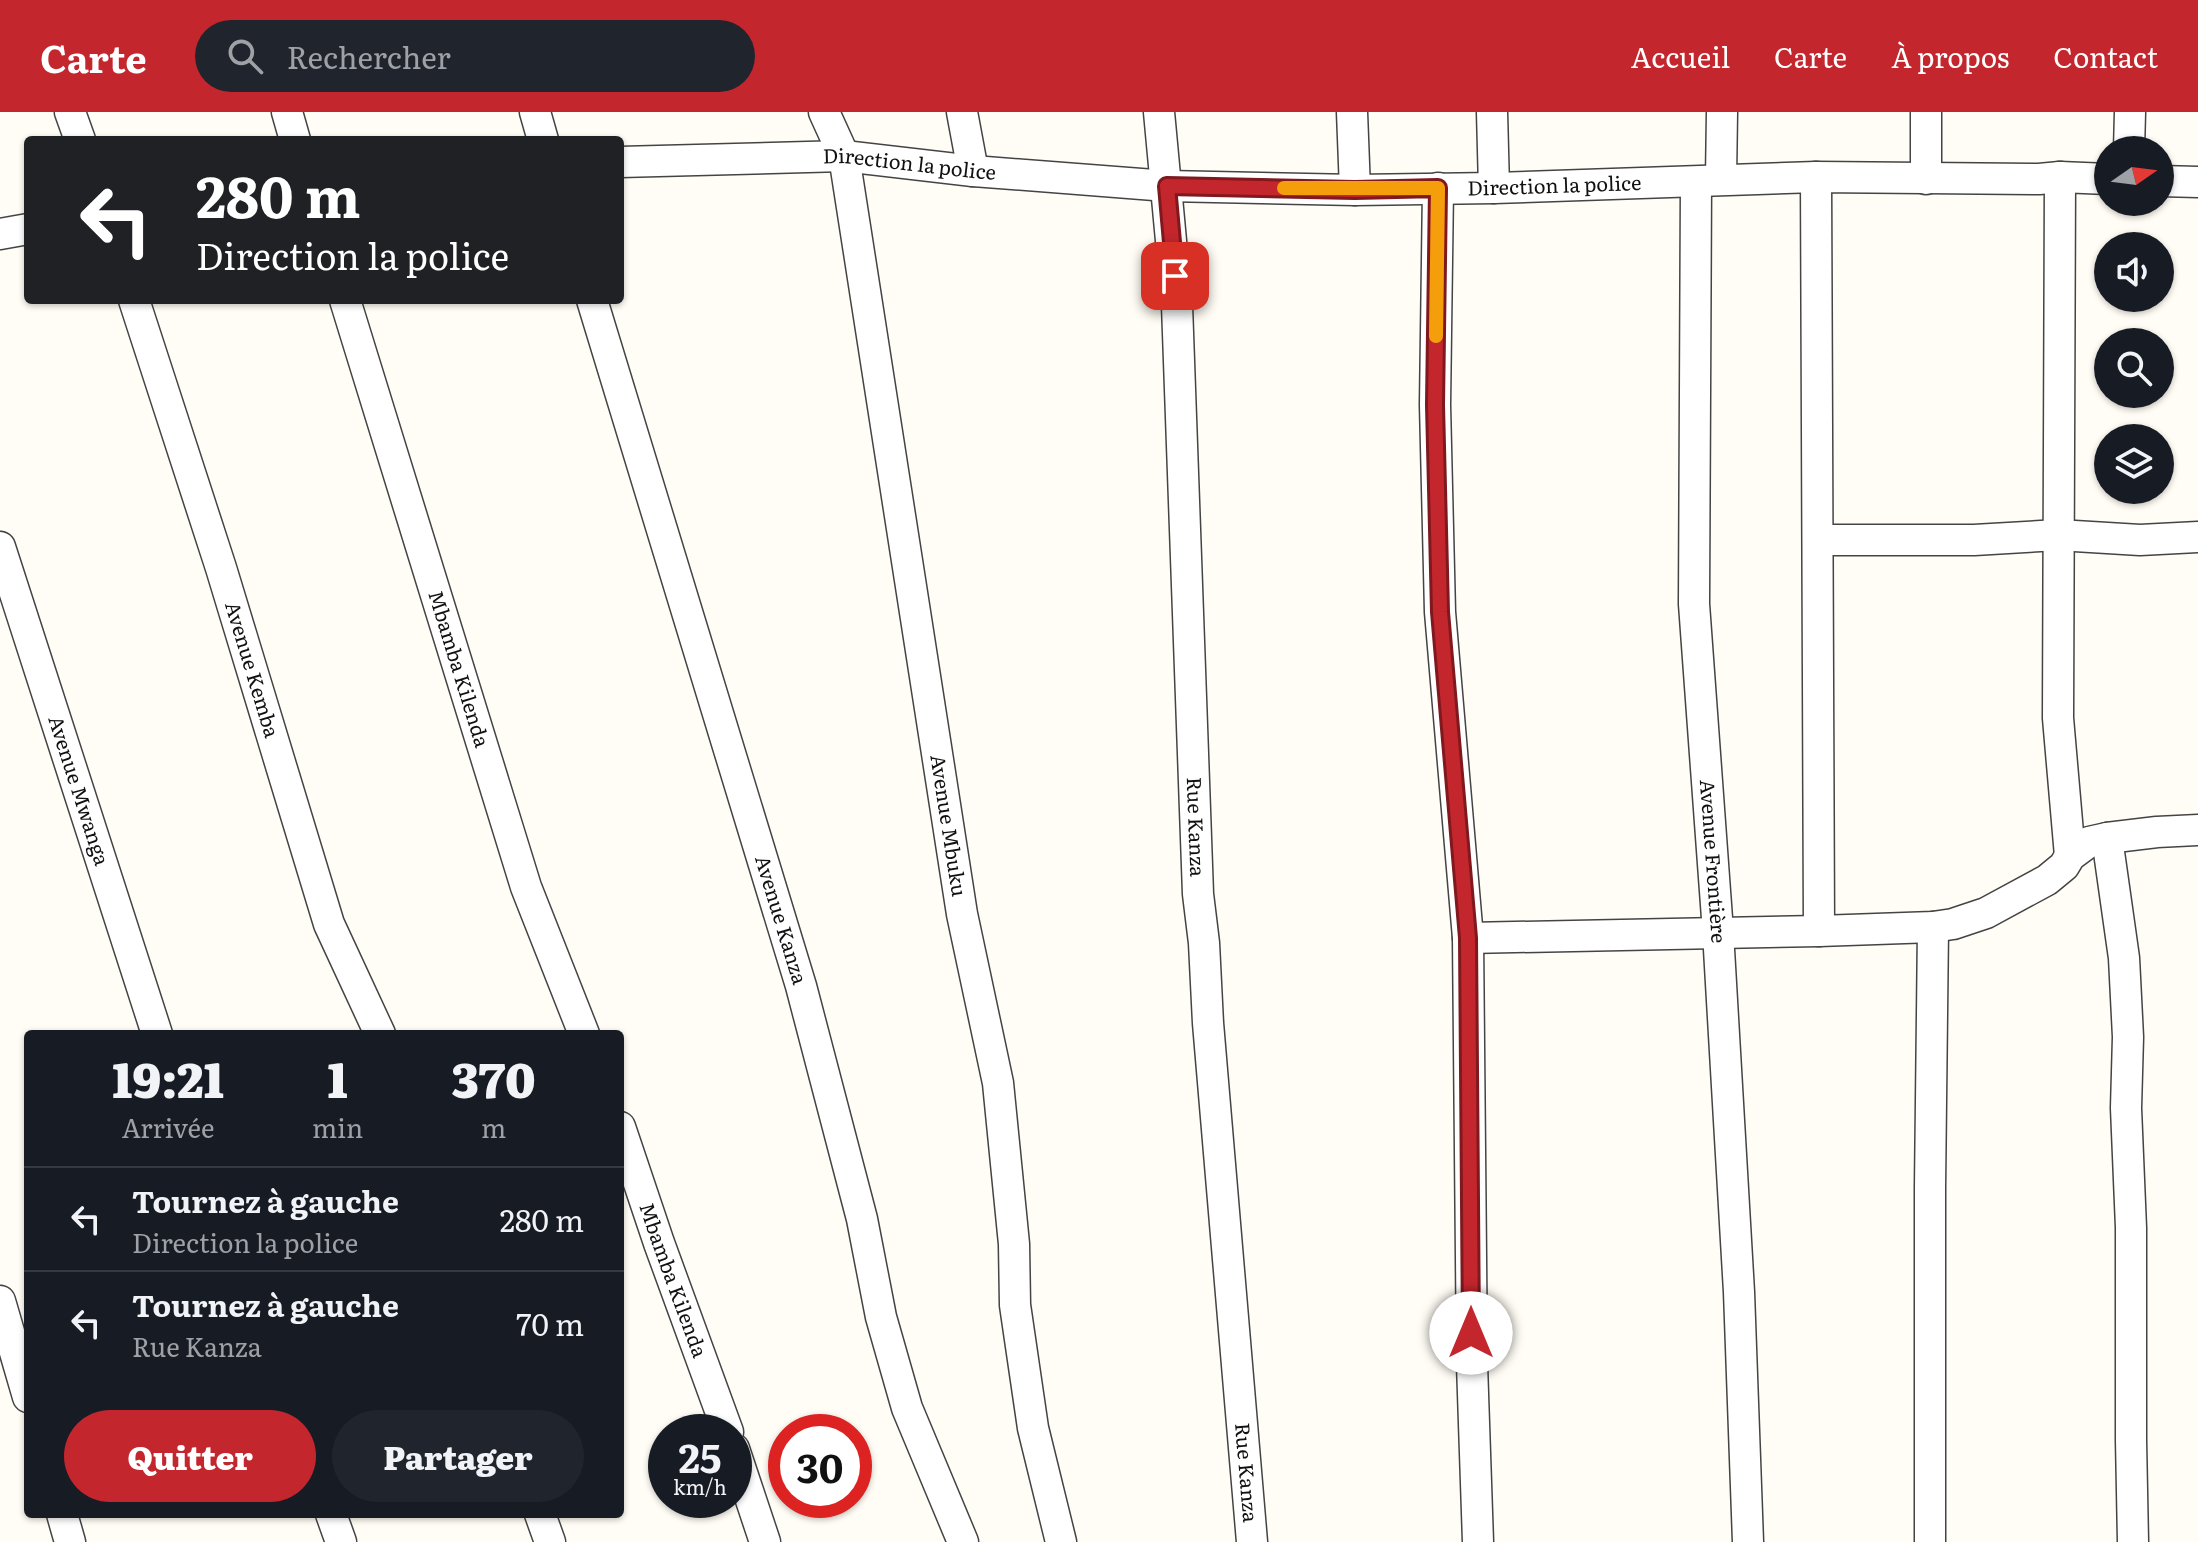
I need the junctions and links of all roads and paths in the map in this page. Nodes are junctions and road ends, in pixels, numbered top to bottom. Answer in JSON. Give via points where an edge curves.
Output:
{"nodes":[{"id":1,"x":70,"y":112,"type":"edge"},
{"id":2,"x":287,"y":112,"type":"edge"},
{"id":3,"x":535,"y":112,"type":"edge"},
{"id":4,"x":824,"y":112,"type":"edge"},
{"id":5,"x":962,"y":112,"type":"edge"},
{"id":6,"x":1159,"y":112,"type":"edge"},
{"id":7,"x":1352,"y":112,"type":"edge"},
{"id":8,"x":1492,"y":112,"type":"edge"},
{"id":9,"x":1722,"y":112,"type":"edge"},
{"id":10,"x":1926,"y":112,"type":"edge"},
{"id":11,"x":2130,"y":112,"type":"edge"},
{"id":12,"x":79,"y":136,"type":"edge"},
{"id":13,"x":294,"y":136,"type":"edge"},
{"id":14,"x":542,"y":136,"type":"edge"},
{"id":15,"x":2129,"y":136,"type":"edge"},
{"id":16,"x":844,"y":156,"type":"junction"},
{"id":17,"x":624,"y":162,"type":"edge"},
{"id":18,"x":973,"y":171,"type":"junction"},
{"id":19,"x":1816,"y":177,"type":"junction"},
{"id":20,"x":2060,"y":177,"type":"junction"},
{"id":21,"x":2094,"y":178,"type":"edge"},
{"id":22,"x":1926,"y":179,"type":"junction"},
{"id":23,"x":1708,"y":180,"type":"junction"},
{"id":24,"x":2174,"y":181,"type":"edge"},
{"id":25,"x":2198,"y":182,"type":"edge"},
{"id":26,"x":1167,"y":186,"type":"junction"},
{"id":27,"x":1438,"y":188,"type":"junction"},
{"id":28,"x":1494,"y":188,"type":"junction"},
{"id":29,"x":1355,"y":190,"type":"junction"},
{"id":30,"x":24,"y":230,"type":"edge"},
{"id":31,"x":0,"y":234,"type":"edge"},
{"id":32,"x":135,"y":304,"type":"edge"},
{"id":33,"x":346,"y":304,"type":"edge"},
{"id":34,"x":593,"y":304,"type":"edge"},
{"id":35,"x":2058,"y":535,"type":"junction"},
{"id":36,"x":2198,"y":537,"type":"edge"},
{"id":37,"x":1819,"y":540,"type":"junction"},
{"id":38,"x":0,"y":547,"type":"edge"},
{"id":39,"x":2198,"y":830,"type":"edge"},
{"id":40,"x":2107,"y":838,"type":"junction"},
{"id":41,"x":2070,"y":856,"type":"junction"},
{"id":42,"x":1933,"y":927,"type":"junction"},
{"id":43,"x":1819,"y":931,"type":"junction"},
{"id":44,"x":1718,"y":932,"type":"junction"},
{"id":45,"x":1468,"y":938,"type":"junction"},
{"id":46,"x":156,"y":1030,"type":"edge"},
{"id":47,"x":378,"y":1030,"type":"edge"},
{"id":48,"x":582,"y":1030,"type":"edge"},
{"id":49,"x":624,"y":1139,"type":"edge"},
{"id":50,"x":0,"y":1301,"type":"edge"},
{"id":51,"x":24,"y":1383,"type":"edge"},
{"id":52,"x":721,"y":1414,"type":"edge"},
{"id":53,"x":752,"y":1503,"type":"edge"},
{"id":54,"x":63,"y":1518,"type":"edge"},
{"id":55,"x":332,"y":1518,"type":"edge"},
{"id":56,"x":541,"y":1518,"type":"edge"},
{"id":57,"x":70,"y":1542,"type":"edge"},
{"id":58,"x":341,"y":1542,"type":"edge"},
{"id":59,"x":550,"y":1542,"type":"edge"},
{"id":60,"x":765,"y":1542,"type":"edge"},
{"id":61,"x":963,"y":1542,"type":"edge"},
{"id":62,"x":1061,"y":1542,"type":"edge"},
{"id":63,"x":1252,"y":1542,"type":"edge"},
{"id":64,"x":1478,"y":1542,"type":"edge"},
{"id":65,"x":1748,"y":1542,"type":"edge"},
{"id":66,"x":1930,"y":1542,"type":"edge"},
{"id":67,"x":2133,"y":1542,"type":"edge"}],
"edges":[{"from":1,"to":12,"type":"street"},
{"from":2,"to":13,"type":"street"},
{"from":3,"to":14,"type":"street"},
{"from":4,"to":16,"type":"street","name":"Avenue Mbuku"},
{"from":5,"to":18,"type":"street"},
{"from":6,"to":26,"type":"street","name":"Rue Kanza"},
{"from":7,"to":29,"type":"street"},
{"from":8,"to":28,"type":"street"},
{"from":9,"to":23,"type":"street","name":"Avenue Frontière"},
{"from":10,"to":22,"type":"street"},
{"from":11,"to":15,"type":"street"},
{"from":16,"to":17,"type":"street","name":"Direction la police"},
{"from":16,"to":18,"type":"street","name":"Direction la police"},
{"from":16,"to":62,"type":"street","name":"Avenue Mbuku","via":[[962,914],[998,1083],[1015,1305],[1033,1428]]},
{"from":18,"to":26,"type":"street","name":"Direction la police"},
{"from":19,"to":22,"type":"street","name":"Direction la police"},
{"from":19,"to":23,"type":"street","name":"Direction la police"},
{"from":19,"to":37,"type":"street"},
{"from":20,"to":21,"type":"street","name":"Direction la police"},
{"from":20,"to":22,"type":"street","name":"Direction la police"},
{"from":20,"to":35,"type":"street"},
{"from":23,"to":28,"type":"street","name":"Direction la police"},
{"from":23,"to":44,"type":"street","name":"Avenue Frontière","via":[[1694,604]]},
{"from":24,"to":25,"type":"street"},
{"from":26,"to":29,"type":"street","name":"Direction la police"},
{"from":26,"to":63,"type":"street","name":"Rue Kanza","via":[[1177,305],[1198,894]]},
{"from":27,"to":28,"type":"street","name":"Direction la police"},
{"from":27,"to":29,"type":"street","name":"Direction la police"},
{"from":27,"to":45,"type":"street","via":[[1435,405],[1440,612]]},
{"from":30,"to":31,"type":"street"},
{"from":32,"to":47,"type":"street","name":"Avenue Kemba","via":[[329,924]]},
{"from":33,"to":48,"type":"street","name":"Mbamba Kilenda","via":[[526,887]]},
{"from":34,"to":61,"type":"street","name":"Avenue Kanza","via":[[801,986],[907,1408]]},
{"from":35,"to":36,"type":"street"},
{"from":35,"to":37,"type":"street"},
{"from":35,"to":41,"type":"street","via":[[2058,718]]},
{"from":37,"to":43,"type":"street"},
{"from":38,"to":46,"type":"street","name":"Avenue Mwanga"},
{"from":39,"to":40,"type":"street"},
{"from":40,"to":41,"type":"street","via":[[2089,842]]},
{"from":40,"to":67,"type":"street","via":[[2124,958],[2128,1037]]},
{"from":41,"to":42,"type":"street","via":[[2047,880],[1986,913]]},
{"from":42,"to":43,"type":"street"},
{"from":42,"to":66,"type":"street"},
{"from":43,"to":44,"type":"street"},
{"from":44,"to":45,"type":"street"},
{"from":44,"to":65,"type":"street","name":"Avenue Frontière"},
{"from":45,"to":64,"type":"street"},
{"from":49,"to":52,"type":"street","name":"Mbamba Kilenda"},
{"from":50,"to":51,"type":"street"},
{"from":53,"to":60,"type":"street"},
{"from":54,"to":57,"type":"street"},
{"from":55,"to":58,"type":"street"},
{"from":56,"to":59,"type":"street"}]}
